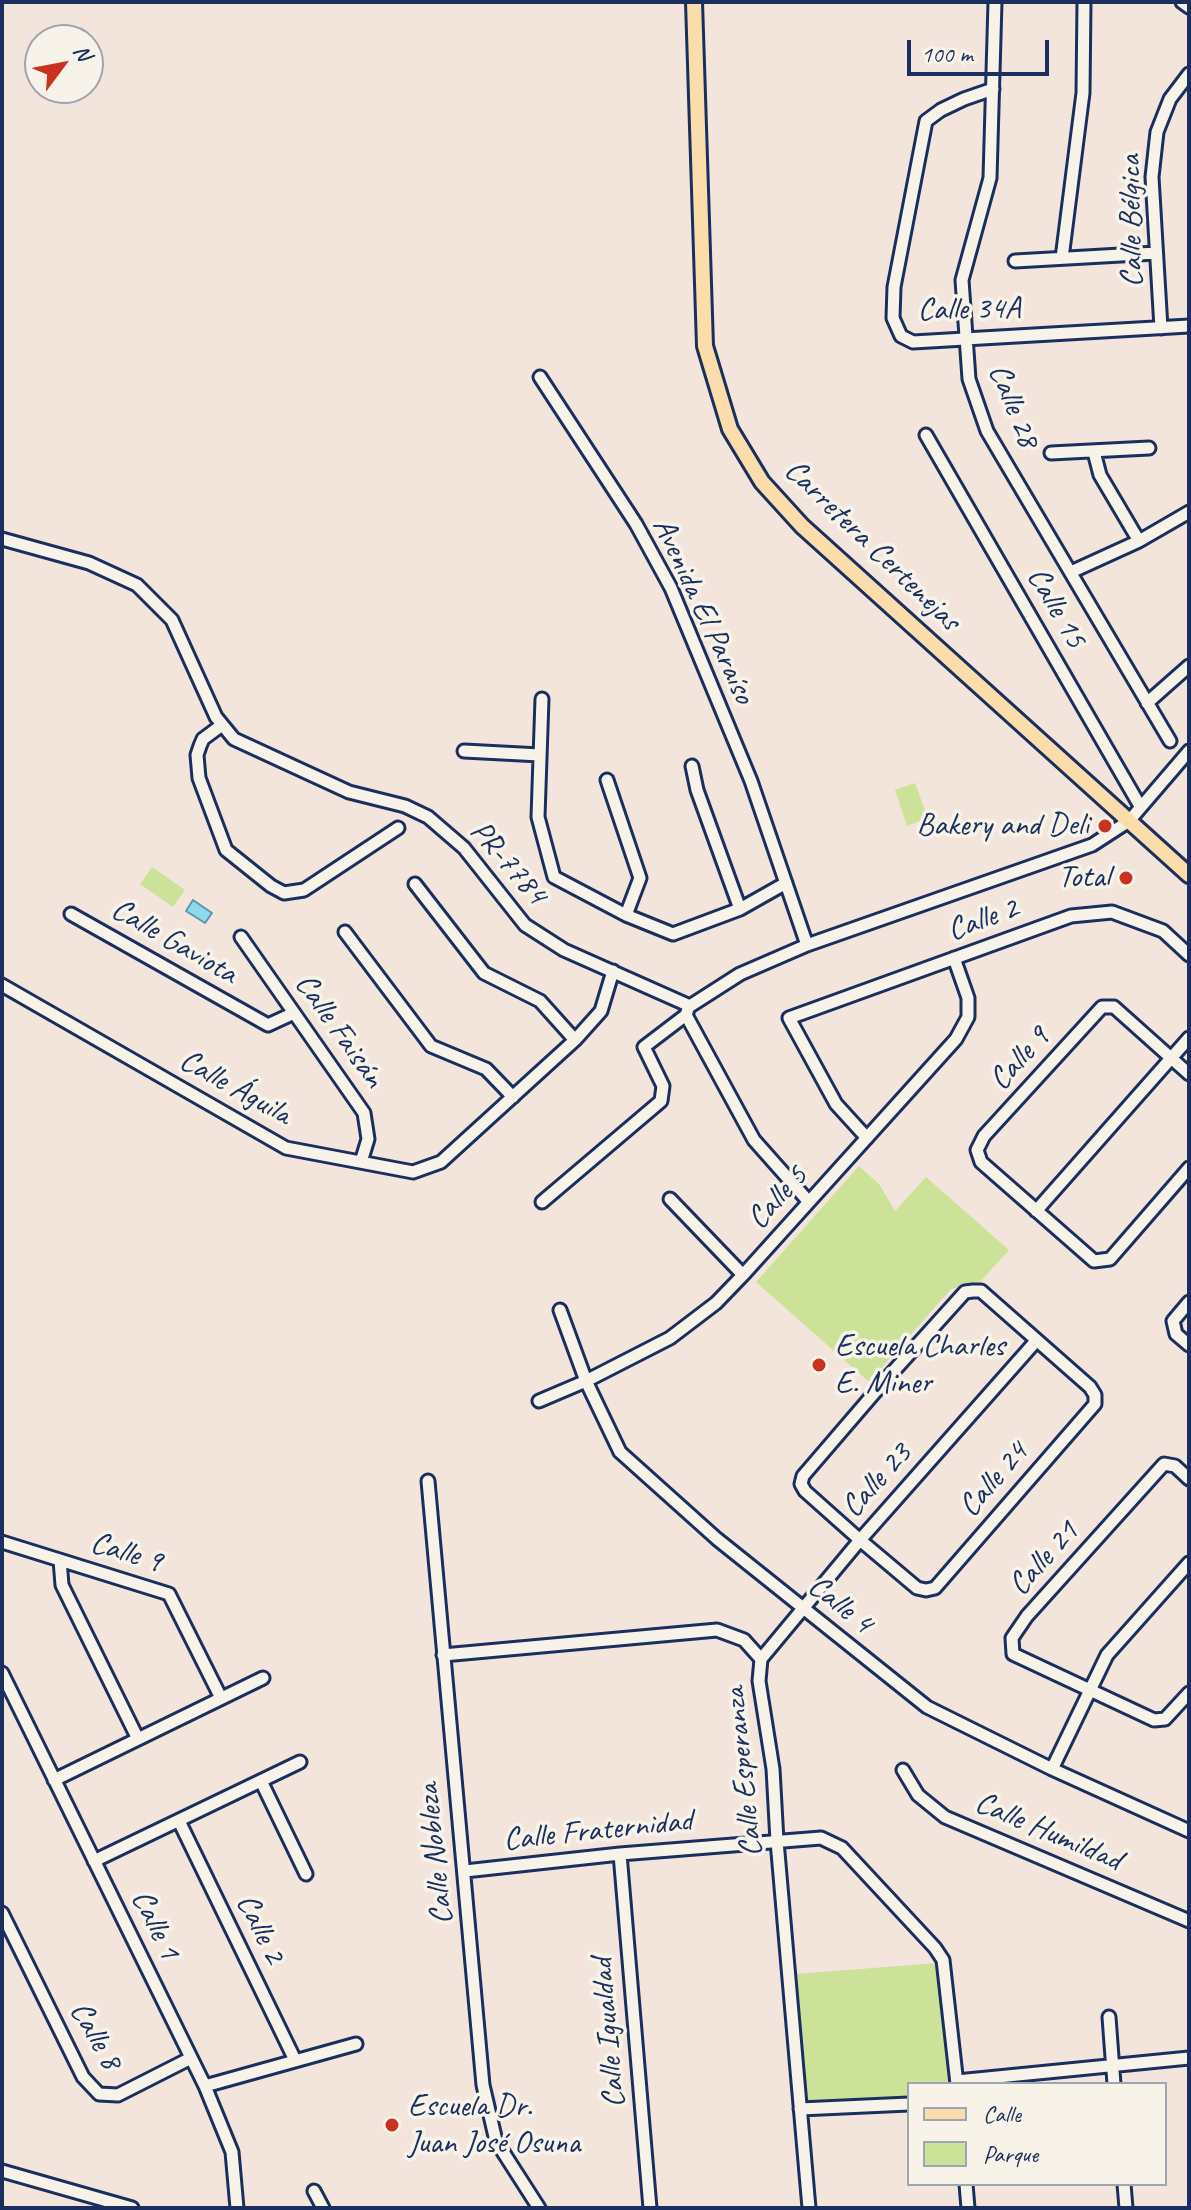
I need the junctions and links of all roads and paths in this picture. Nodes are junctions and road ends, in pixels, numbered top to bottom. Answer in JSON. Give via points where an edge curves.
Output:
{"nodes":[{"id":1,"x":694,"y":2,"type":"edge"},
{"id":2,"x":995,"y":2,"type":"edge"},
{"id":3,"x":1084,"y":2,"type":"edge"},
{"id":4,"x":1182,"y":2,"type":"edge"},
{"id":5,"x":1189,"y":7,"type":"edge"},
{"id":6,"x":1189,"y":74,"type":"edge"},
{"id":7,"x":993,"y":89,"type":"junction"},
{"id":8,"x":1156,"y":253,"type":"junction"},
{"id":9,"x":1062,"y":258,"type":"junction"},
{"id":10,"x":1015,"y":261,"type":"dead end"},
{"id":11,"x":1189,"y":326,"type":"edge"},
{"id":12,"x":1161,"y":328,"type":"junction"},
{"id":13,"x":964,"y":339,"type":"junction"},
{"id":14,"x":540,"y":377,"type":"dead end"},
{"id":15,"x":926,"y":435,"type":"dead end"},
{"id":16,"x":1149,"y":448,"type":"dead end"},
{"id":17,"x":1094,"y":452,"type":"junction"},
{"id":18,"x":1051,"y":453,"type":"dead end"},
{"id":19,"x":1189,"y":512,"type":"edge"},
{"id":20,"x":2,"y":539,"type":"edge"},
{"id":21,"x":1139,"y":541,"type":"junction"},
{"id":22,"x":1071,"y":572,"type":"junction"},
{"id":23,"x":1189,"y":666,"type":"edge"},
{"id":24,"x":542,"y":699,"type":"dead end"},
{"id":25,"x":1147,"y":703,"type":"junction"},
{"id":26,"x":222,"y":725,"type":"junction"},
{"id":27,"x":1170,"y":741,"type":"dead end"},
{"id":28,"x":464,"y":751,"type":"dead end"},
{"id":29,"x":1189,"y":751,"type":"edge"},
{"id":30,"x":540,"y":755,"type":"junction"},
{"id":31,"x":692,"y":766,"type":"dead end"},
{"id":32,"x":607,"y":780,"type":"dead end"},
{"id":33,"x":1140,"y":806,"type":"junction"},
{"id":34,"x":1129,"y":821,"type":"junction"},
{"id":35,"x":398,"y":828,"type":"dead end"},
{"id":36,"x":1189,"y":875,"type":"edge"},
{"id":37,"x":786,"y":883,"type":"junction"},
{"id":38,"x":415,"y":884,"type":"dead end"},
{"id":39,"x":740,"y":909,"type":"junction"},
{"id":40,"x":71,"y":914,"type":"dead end"},
{"id":41,"x":626,"y":915,"type":"junction"},
{"id":42,"x":345,"y":932,"type":"dead end"},
{"id":43,"x":241,"y":937,"type":"dead end"},
{"id":44,"x":807,"y":945,"type":"junction"},
{"id":45,"x":1189,"y":955,"type":"edge"},
{"id":46,"x":954,"y":958,"type":"junction"},
{"id":47,"x":613,"y":971,"type":"junction"},
{"id":48,"x":2,"y":985,"type":"edge"},
{"id":49,"x":688,"y":1011,"type":"junction"},
{"id":50,"x":294,"y":1013,"type":"junction"},
{"id":51,"x":1189,"y":1038,"type":"edge"},
{"id":52,"x":575,"y":1040,"type":"junction"},
{"id":53,"x":1172,"y":1057,"type":"junction"},
{"id":54,"x":1189,"y":1074,"type":"edge"},
{"id":55,"x":513,"y":1097,"type":"junction"},
{"id":56,"x":867,"y":1138,"type":"junction"},
{"id":57,"x":361,"y":1162,"type":"junction"},
{"id":58,"x":1189,"y":1168,"type":"edge"},
{"id":59,"x":670,"y":1199,"type":"dead end"},
{"id":60,"x":542,"y":1202,"type":"dead end"},
{"id":61,"x":809,"y":1202,"type":"junction"},
{"id":62,"x":1036,"y":1211,"type":"junction"},
{"id":63,"x":743,"y":1275,"type":"junction"},
{"id":64,"x":1189,"y":1302,"type":"edge"},
{"id":65,"x":560,"y":1310,"type":"dead end"},
{"id":66,"x":1036,"y":1341,"type":"junction"},
{"id":67,"x":1189,"y":1345,"type":"edge"},
{"id":68,"x":586,"y":1381,"type":"junction"},
{"id":69,"x":539,"y":1401,"type":"dead end"},
{"id":70,"x":1189,"y":1479,"type":"edge"},
{"id":71,"x":428,"y":1481,"type":"dead end"},
{"id":72,"x":860,"y":1540,"type":"junction"},
{"id":73,"x":2,"y":1542,"type":"edge"},
{"id":74,"x":60,"y":1560,"type":"junction"},
{"id":75,"x":1189,"y":1563,"type":"edge"},
{"id":76,"x":803,"y":1610,"type":"junction"},
{"id":77,"x":443,"y":1655,"type":"junction"},
{"id":78,"x":761,"y":1659,"type":"junction"},
{"id":79,"x":2,"y":1673,"type":"edge"},
{"id":80,"x":263,"y":1678,"type":"dead end"},
{"id":81,"x":1089,"y":1689,"type":"junction"},
{"id":82,"x":1189,"y":1693,"type":"edge"},
{"id":83,"x":221,"y":1698,"type":"junction"},
{"id":84,"x":138,"y":1739,"type":"junction"},
{"id":85,"x":300,"y":1762,"type":"dead end"},
{"id":86,"x":1052,"y":1769,"type":"junction"},
{"id":87,"x":903,"y":1770,"type":"dead end"},
{"id":88,"x":54,"y":1780,"type":"junction"},
{"id":89,"x":261,"y":1781,"type":"junction"},
{"id":90,"x":179,"y":1821,"type":"junction"},
{"id":91,"x":1189,"y":1831,"type":"edge"},
{"id":92,"x":777,"y":1841,"type":"junction"},
{"id":93,"x":620,"y":1854,"type":"junction"},
{"id":94,"x":94,"y":1861,"type":"junction"},
{"id":95,"x":465,"y":1871,"type":"junction"},
{"id":96,"x":306,"y":1874,"type":"dead end"},
{"id":97,"x":2,"y":1913,"type":"edge"},
{"id":98,"x":1189,"y":1921,"type":"edge"},
{"id":99,"x":1109,"y":2017,"type":"dead end"},
{"id":100,"x":356,"y":2044,"type":"dead end"},
{"id":101,"x":191,"y":2058,"type":"junction"},
{"id":102,"x":1189,"y":2058,"type":"edge"},
{"id":103,"x":295,"y":2060,"type":"junction"},
{"id":104,"x":1113,"y":2065,"type":"junction"},
{"id":105,"x":957,"y":2082,"type":"edge"},
{"id":106,"x":966,"y":2082,"type":"edge"},
{"id":107,"x":1114,"y":2082,"type":"edge"},
{"id":108,"x":205,"y":2086,"type":"junction"},
{"id":109,"x":907,"y":2104,"type":"edge"},
{"id":110,"x":800,"y":2109,"type":"junction"},
{"id":111,"x":2,"y":2171,"type":"edge"},
{"id":112,"x":966,"y":2186,"type":"edge"},
{"id":113,"x":1124,"y":2186,"type":"edge"},
{"id":114,"x":314,"y":2191,"type":"dead end"},
{"id":115,"x":132,"y":2208,"type":"edge"},
{"id":116,"x":237,"y":2208,"type":"edge"},
{"id":117,"x":323,"y":2208,"type":"edge"},
{"id":118,"x":539,"y":2208,"type":"edge"},
{"id":119,"x":650,"y":2208,"type":"edge"},
{"id":120,"x":809,"y":2208,"type":"edge"},
{"id":121,"x":968,"y":2208,"type":"edge"},
{"id":122,"x":1126,"y":2208,"type":"edge"}],
"edges":[{"from":1,"to":34,"type":"main road","name":"Carretera Certenejas","via":[[705,346],[730,429],[762,482],[802,526]]},
{"from":2,"to":7,"type":"street","name":"Calle 28"},
{"from":3,"to":9,"type":"street","via":[[1083,93]]},
{"from":4,"to":5,"type":"street"},
{"from":6,"to":8,"type":"street","name":"Calle Bélgica","via":[[1170,99],[1157,132],[1152,177]]},
{"from":7,"to":13,"type":"street","name":"Calle 28","via":[[990,178],[962,280]]},
{"from":7,"to":13,"type":"street","name":"Calle 34A","via":[[926,121],[894,287],[893,318],[901,336],[913,342]]},
{"from":8,"to":9,"type":"street"},
{"from":8,"to":12,"type":"street","name":"Calle Bélgica"},
{"from":9,"to":10,"type":"street"},
{"from":11,"to":12,"type":"street","name":"Calle 34A"},
{"from":12,"to":13,"type":"street","name":"Calle 34A"},
{"from":13,"to":22,"type":"street","name":"Calle 28","via":[[969,379],[987,431]]},
{"from":14,"to":37,"type":"street","name":"Avenida El Paraíso","via":[[636,524],[671,588],[751,781]]},
{"from":15,"to":33,"type":"street","name":"Calle 15"},
{"from":16,"to":17,"type":"street"},
{"from":17,"to":18,"type":"street"},
{"from":17,"to":21,"type":"street","via":[[1100,475]]},
{"from":19,"to":21,"type":"street"},
{"from":20,"to":26,"type":"street","name":"PR-7784","number":"PR-7784","via":[[89,563],[137,585],[172,620]]},
{"from":21,"to":22,"type":"street"},
{"from":22,"to":25,"type":"street","name":"Calle 28"},
{"from":23,"to":25,"type":"street"},
{"from":24,"to":30,"type":"street"},
{"from":25,"to":27,"type":"street","name":"Calle 28"},
{"from":26,"to":35,"type":"street","via":[[203,739],[197,755],[199,778],[226,850],[271,886],[284,893],[304,890]]},
{"from":26,"to":47,"type":"street","name":"PR-7784","number":"PR-7784","via":[[234,739],[349,792],[428,817],[464,848],[525,925],[564,950]]},
{"from":28,"to":30,"type":"street"},
{"from":29,"to":33,"type":"street"},
{"from":30,"to":41,"type":"street","via":[[538,817],[554,877]]},
{"from":31,"to":39,"type":"street"},
{"from":32,"to":41,"type":"street","via":[[640,878]]},
{"from":33,"to":34,"type":"street"},
{"from":34,"to":36,"type":"main road","name":"Carretera Certenejas"},
{"from":34,"to":44,"type":"street","via":[[1092,845]]},
{"from":37,"to":39,"type":"street"},
{"from":37,"to":44,"type":"street","name":"Avenida El Paraíso"},
{"from":38,"to":52,"type":"street","via":[[484,973],[540,1001]]},
{"from":39,"to":41,"type":"street","via":[[673,934]]},
{"from":40,"to":50,"type":"street","name":"Calle Gaviota","via":[[268,1025]]},
{"from":42,"to":55,"type":"street","via":[[431,1046],[486,1069]]},
{"from":43,"to":50,"type":"street","name":"Calle Faisán"},
{"from":44,"to":49,"type":"street","via":[[740,974]]},
{"from":45,"to":46,"type":"street","name":"Calle 2","via":[[1163,931],[1112,912],[1071,916]]},
{"from":46,"to":56,"type":"street","name":"Calle 5","via":[[968,998],[968,1017],[956,1039]]},
{"from":46,"to":56,"type":"street","name":"Calle 2","via":[[789,1018],[836,1104]]},
{"from":47,"to":49,"type":"street","name":"PR-7784","number":"PR-7784"},
{"from":47,"to":52,"type":"street","name":"Calle Águila","via":[[601,1011]]},
{"from":48,"to":57,"type":"street","name":"Calle Águila","via":[[286,1148]]},
{"from":49,"to":60,"type":"street","via":[[644,1047],[663,1086],[661,1101]]},
{"from":49,"to":61,"type":"street","via":[[754,1140]]},
{"from":50,"to":57,"type":"street","name":"Calle Faisán","via":[[364,1113],[368,1139]]},
{"from":51,"to":53,"type":"street"},
{"from":52,"to":55,"type":"street","name":"Calle Águila"},
{"from":53,"to":54,"type":"street"},
{"from":53,"to":62,"type":"street"},
{"from":53,"to":62,"type":"street","name":"Calle 9","via":[[1114,1007],[1102,1007],[984,1136],[977,1150],[981,1162]]},
{"from":55,"to":57,"type":"street","name":"Calle Águila","via":[[441,1162],[413,1172]]},
{"from":56,"to":61,"type":"street","name":"Calle 5"},
{"from":58,"to":62,"type":"street","via":[[1110,1259],[1094,1261]]},
{"from":59,"to":63,"type":"street"},
{"from":61,"to":63,"type":"street","name":"Calle 5"},
{"from":63,"to":68,"type":"street","name":"Calle 5","via":[[670,1338]]},
{"from":64,"to":67,"type":"street","via":[[1173,1321],[1176,1334]]},
{"from":65,"to":68,"type":"street","name":"Calle 4"},
{"from":66,"to":72,"type":"street","name":"Calle 23"},
{"from":66,"to":72,"type":"street","via":[[981,1291],[965,1292],[863,1406],[801,1484]]},
{"from":66,"to":72,"type":"street","name":"Calle 24","via":[[1090,1387],[1095,1404],[935,1588],[917,1588]]},
{"from":68,"to":69,"type":"street","name":"Calle 5"},
{"from":68,"to":76,"type":"street","name":"Calle 4","via":[[620,1452]]},
{"from":70,"to":81,"type":"street","name":"Calle 21","via":[[1164,1464],[1012,1638],[1013,1654]]},
{"from":71,"to":77,"type":"street","name":"Calle Nobleza"},
{"from":72,"to":76,"type":"street","name":"Calle 23"},
{"from":73,"to":74,"type":"street","name":"Calle 9"},
{"from":74,"to":83,"type":"street","name":"Calle 9","via":[[169,1594]]},
{"from":74,"to":84,"type":"street","via":[[62,1585]]},
{"from":75,"to":81,"type":"street","via":[[1107,1655]]},
{"from":76,"to":78,"type":"street","name":"Calle 23"},
{"from":76,"to":86,"type":"street","name":"Calle 4","via":[[927,1707]]},
{"from":77,"to":78,"type":"street","name":"Calle Esperanza","via":[[717,1630],[744,1640]]},
{"from":77,"to":95,"type":"street","name":"Calle Nobleza"},
{"from":78,"to":92,"type":"street","name":"Calle Esperanza"},
{"from":79,"to":88,"type":"street","name":"Calle 1"},
{"from":80,"to":83,"type":"street"},
{"from":81,"to":82,"type":"street","via":[[1154,1720],[1165,1719]]},
{"from":81,"to":86,"type":"street"},
{"from":83,"to":84,"type":"street"},
{"from":84,"to":88,"type":"street"},
{"from":85,"to":89,"type":"street"},
{"from":86,"to":91,"type":"street","name":"Calle 4"},
{"from":87,"to":98,"type":"street","name":"Calle Humildad","via":[[918,1795],[945,1817]]},
{"from":88,"to":94,"type":"street","name":"Calle 1"},
{"from":89,"to":90,"type":"street"},
{"from":89,"to":96,"type":"street"},
{"from":90,"to":94,"type":"street"},
{"from":90,"to":103,"type":"street","name":"Calle 2"},
{"from":92,"to":93,"type":"street","name":"Calle Fraternidad"},
{"from":92,"to":105,"type":"street","name":"Calle Fraternidad","via":[[821,1838],[842,1848],[935,1948],[946,1974]]},
{"from":92,"to":110,"type":"street","name":"Calle Esperanza"},
{"from":93,"to":95,"type":"street","name":"Calle Fraternidad"},
{"from":93,"to":119,"type":"street","name":"Calle Igualdad"},
{"from":94,"to":101,"type":"street","name":"Calle 1"},
{"from":95,"to":118,"type":"street","name":"Calle Nobleza","via":[[483,2085],[496,2141]]},
{"from":97,"to":101,"type":"street","name":"Calle 8","via":[[83,2077],[99,2094],[118,2095]]},
{"from":99,"to":104,"type":"street"},
{"from":100,"to":103,"type":"street"},
{"from":101,"to":108,"type":"street","name":"Calle 1"},
{"from":102,"to":104,"type":"street"},
{"from":103,"to":108,"type":"street"},
{"from":104,"to":106,"type":"street"},
{"from":104,"to":107,"type":"street"},
{"from":108,"to":116,"type":"street","name":"Calle 1","via":[[232,2152]]},
{"from":109,"to":110,"type":"street"},
{"from":110,"to":120,"type":"street","name":"Calle Esperanza"},
{"from":111,"to":115,"type":"street"},
{"from":112,"to":121,"type":"street"},
{"from":113,"to":122,"type":"street"},
{"from":114,"to":117,"type":"street"}]}
